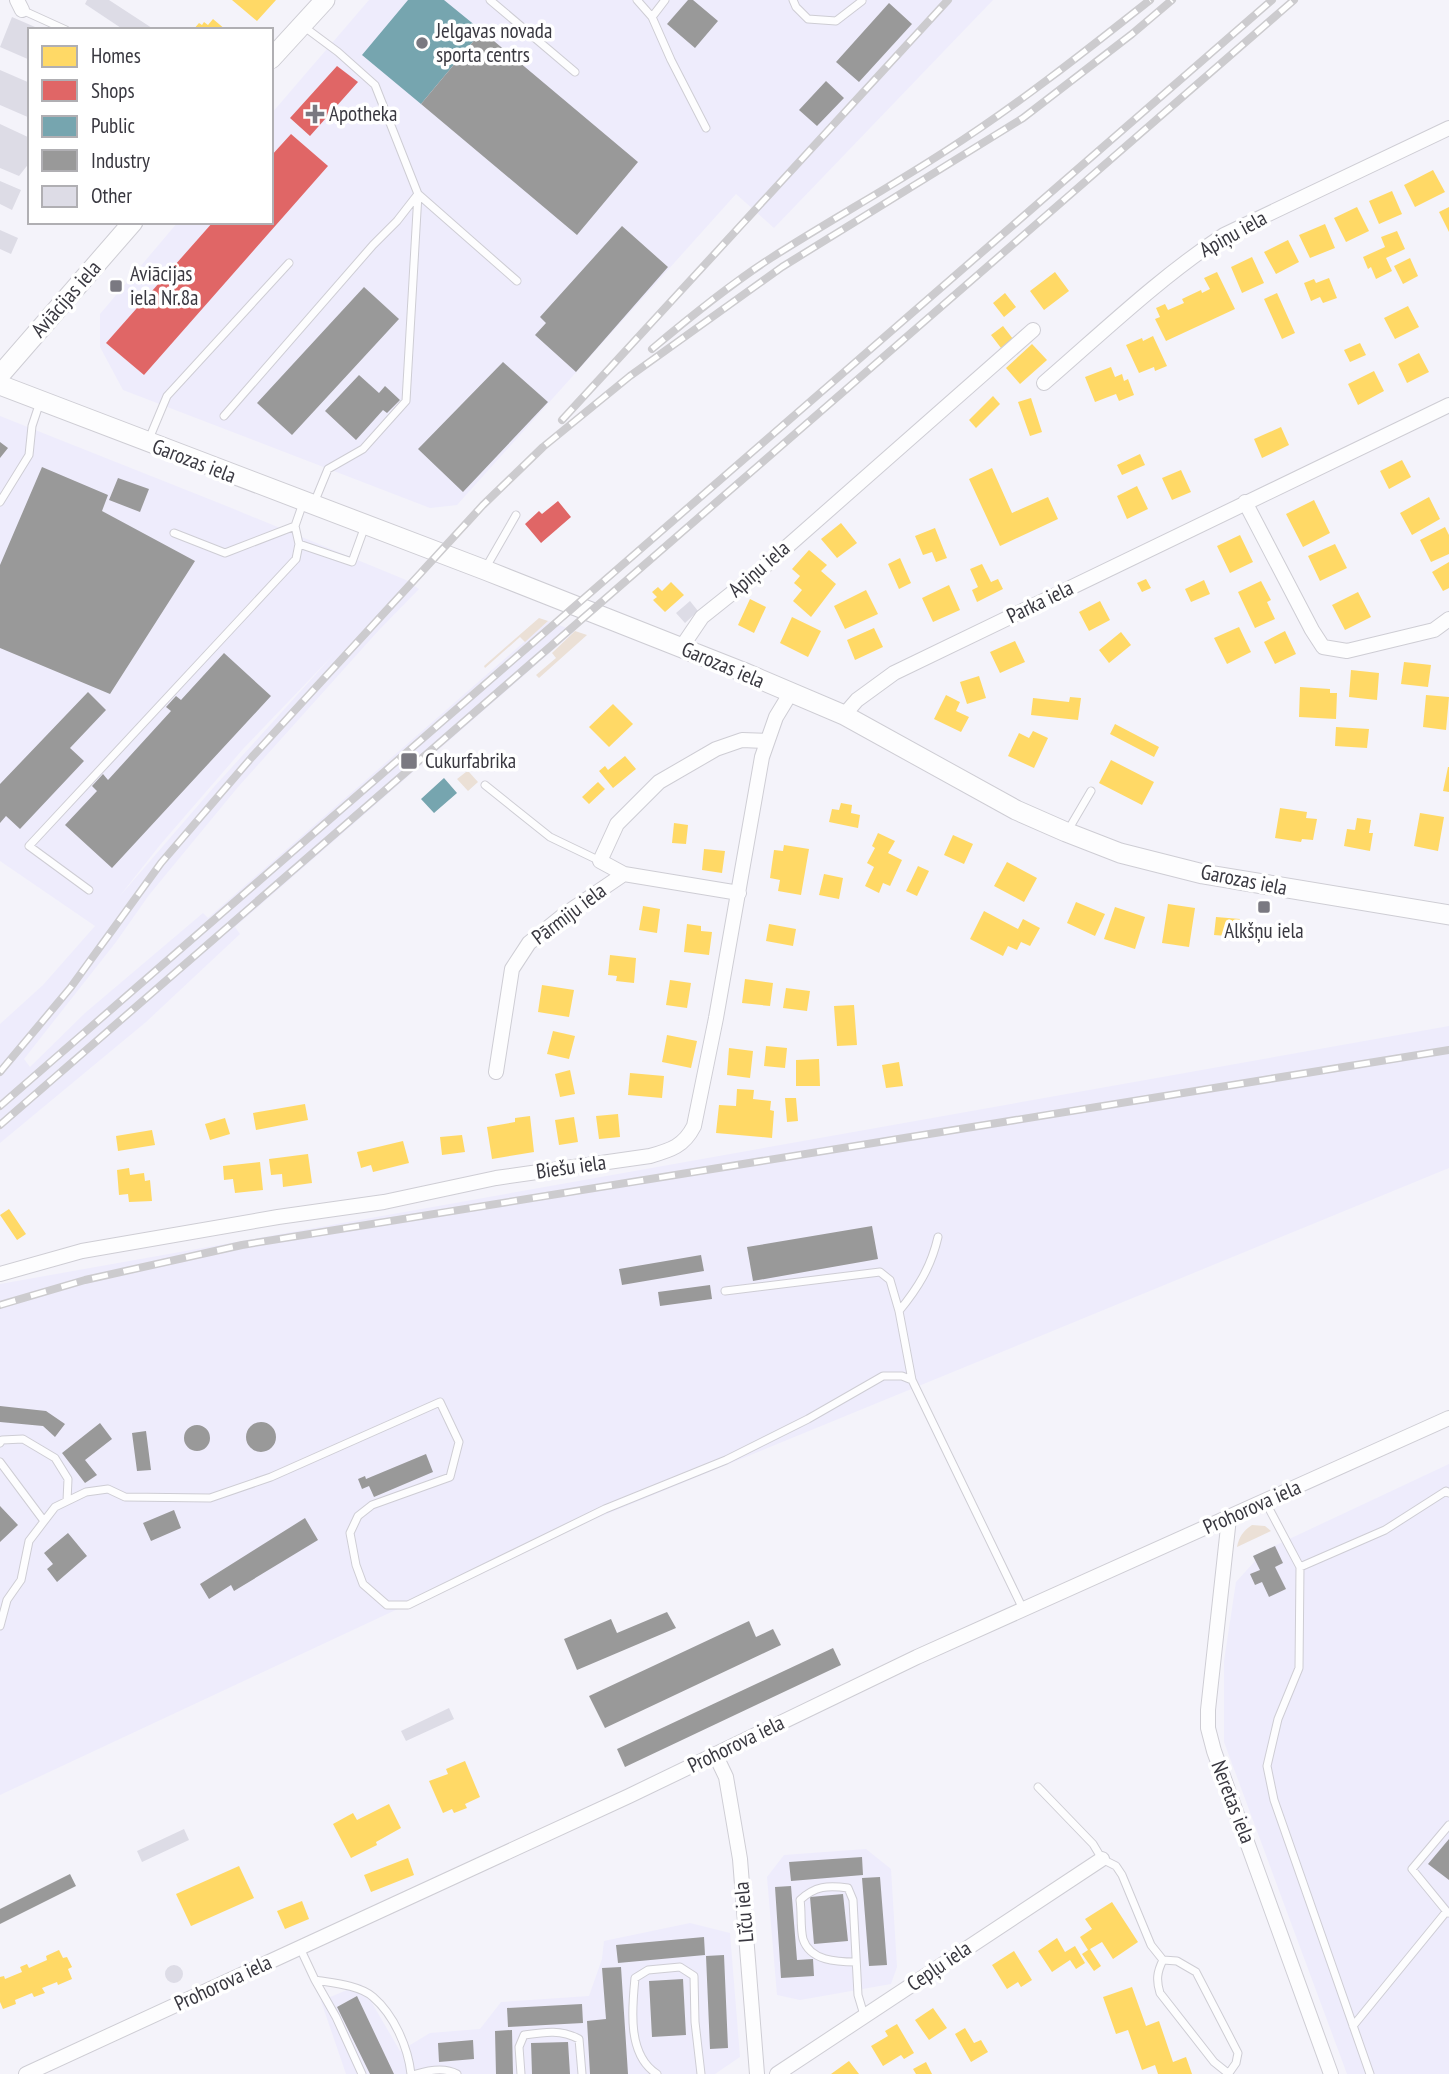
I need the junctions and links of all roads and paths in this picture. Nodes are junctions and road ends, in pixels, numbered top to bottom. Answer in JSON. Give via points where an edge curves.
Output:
{"nodes":[{"id":1,"x":325,"y":0,"type":"edge"},
{"id":2,"x":490,"y":0,"type":"edge"},
{"id":3,"x":637,"y":0,"type":"edge"},
{"id":4,"x":665,"y":0,"type":"edge"},
{"id":5,"x":793,"y":0,"type":"edge"},
{"id":6,"x":862,"y":1,"type":"edge"},
{"id":7,"x":19,"y":5,"type":"edge"},
{"id":8,"x":652,"y":16,"type":"junction"},
{"id":9,"x":302,"y":25,"type":"junction"},
{"id":10,"x":62,"y":28,"type":"edge"},
{"id":11,"x":273,"y":57,"type":"edge"},
{"id":12,"x":575,"y":72,"type":"dead end"},
{"id":13,"x":706,"y":128,"type":"dead end"},
{"id":14,"x":1449,"y":128,"type":"edge"},
{"id":15,"x":418,"y":194,"type":"junction"},
{"id":16,"x":131,"y":224,"type":"edge"},
{"id":17,"x":289,"y":263,"type":"dead end"},
{"id":18,"x":517,"y":281,"type":"dead end"},
{"id":19,"x":1033,"y":330,"type":"dead end"},
{"id":20,"x":0,"y":375,"type":"edge"},
{"id":21,"x":1044,"y":383,"type":"dead end"},
{"id":22,"x":0,"y":385,"type":"edge"},
{"id":23,"x":40,"y":402,"type":"junction"},
{"id":24,"x":1449,"y":405,"type":"edge"},
{"id":25,"x":224,"y":416,"type":"dead end"},
{"id":26,"x":148,"y":443,"type":"junction"},
{"id":27,"x":0,"y":502,"type":"edge"},
{"id":28,"x":1245,"y":502,"type":"junction"},
{"id":29,"x":308,"y":504,"type":"junction"},
{"id":30,"x":516,"y":515,"type":"dead end"},
{"id":31,"x":295,"y":526,"type":"junction"},
{"id":32,"x":365,"y":526,"type":"junction"},
{"id":33,"x":174,"y":533,"type":"dead end"},
{"id":34,"x":299,"y":544,"type":"junction"},
{"id":35,"x":485,"y":570,"type":"junction"},
{"id":36,"x":1449,"y":620,"type":"edge"},
{"id":37,"x":1434,"y":630,"type":"junction"},
{"id":38,"x":1449,"y":635,"type":"edge"},
{"id":39,"x":681,"y":648,"type":"junction"},
{"id":40,"x":790,"y":694,"type":"junction"},
{"id":41,"x":844,"y":715,"type":"junction"},
{"id":42,"x":767,"y":741,"type":"junction"},
{"id":43,"x":485,"y":785,"type":"dead end"},
{"id":44,"x":1091,"y":791,"type":"dead end"},
{"id":45,"x":1066,"y":832,"type":"junction"},
{"id":46,"x":600,"y":860,"type":"junction"},
{"id":47,"x":624,"y":874,"type":"junction"},
{"id":48,"x":89,"y":890,"type":"dead end"},
{"id":49,"x":739,"y":893,"type":"junction"},
{"id":50,"x":1449,"y":915,"type":"edge"},
{"id":51,"x":496,"y":1072,"type":"dead end"},
{"id":52,"x":938,"y":1237,"type":"dead end"},
{"id":53,"x":0,"y":1274,"type":"edge"},
{"id":54,"x":725,"y":1291,"type":"dead end"},
{"id":55,"x":899,"y":1311,"type":"junction"},
{"id":56,"x":912,"y":1380,"type":"junction"},
{"id":57,"x":1449,"y":1418,"type":"edge"},
{"id":58,"x":0,"y":1443,"type":"edge"},
{"id":59,"x":0,"y":1462,"type":"edge"},
{"id":60,"x":1449,"y":1493,"type":"edge"},
{"id":61,"x":67,"y":1501,"type":"junction"},
{"id":62,"x":1265,"y":1501,"type":"junction"},
{"id":63,"x":1229,"y":1518,"type":"junction"},
{"id":64,"x":44,"y":1521,"type":"junction"},
{"id":65,"x":1300,"y":1567,"type":"junction"},
{"id":66,"x":1023,"y":1609,"type":"junction"},
{"id":67,"x":0,"y":1626,"type":"edge"},
{"id":68,"x":715,"y":1754,"type":"junction"},
{"id":69,"x":1038,"y":1787,"type":"dead end"},
{"id":70,"x":1449,"y":1825,"type":"edge"},
{"id":71,"x":1102,"y":1859,"type":"junction"},
{"id":72,"x":1448,"y":1913,"type":"edge"},
{"id":73,"x":300,"y":1948,"type":"junction"},
{"id":74,"x":1163,"y":1960,"type":"junction"},
{"id":75,"x":856,"y":1962,"type":"junction"},
{"id":76,"x":315,"y":1980,"type":"junction"},
{"id":77,"x":864,"y":2016,"type":"junction"},
{"id":78,"x":1353,"y":2026,"type":"junction"},
{"id":79,"x":1229,"y":2073,"type":"edge"},
{"id":80,"x":26,"y":2074,"type":"edge"},
{"id":81,"x":362,"y":2074,"type":"edge"},
{"id":82,"x":413,"y":2074,"type":"edge"},
{"id":83,"x":457,"y":2074,"type":"edge"},
{"id":84,"x":521,"y":2074,"type":"edge"},
{"id":85,"x":582,"y":2074,"type":"edge"},
{"id":86,"x":657,"y":2074,"type":"edge"},
{"id":87,"x":701,"y":2074,"type":"edge"},
{"id":88,"x":757,"y":2074,"type":"edge"},
{"id":89,"x":777,"y":2074,"type":"edge"},
{"id":90,"x":1331,"y":2074,"type":"edge"},
{"id":91,"x":1370,"y":2074,"type":"edge"}],
"edges":[{"from":1,"to":9,"type":"main road"},
{"from":2,"to":12,"type":"lane"},
{"from":3,"to":8,"type":"lane"},
{"from":4,"to":8,"type":"lane"},
{"from":5,"to":6,"type":"lane","via":[[808,19],[836,21]]},
{"from":7,"to":10,"type":"lane"},
{"from":8,"to":13,"type":"lane"},
{"from":9,"to":11,"type":"main road"},
{"from":9,"to":15,"type":"lane","via":[[375,85]]},
{"from":14,"to":21,"type":"street","name":"Apiņu iela","via":[[1224,235],[1152,288]]},
{"from":15,"to":18,"type":"lane"},
{"from":15,"to":25,"type":"lane"},
{"from":15,"to":29,"type":"lane","via":[[406,401],[363,449],[328,469]]},
{"from":16,"to":20,"type":"main road","name":"Aviācijas iela"},
{"from":17,"to":26,"type":"lane","via":[[167,396]]},
{"from":19,"to":39,"type":"street","name":"Apiņu iela","via":[[702,617]]},
{"from":22,"to":23,"type":"main road","name":"Garozas iela"},
{"from":23,"to":26,"type":"main road","name":"Garozas iela"},
{"from":23,"to":27,"type":"lane","via":[[29,455]]},
{"from":24,"to":28,"type":"street","name":"Parka iela"},
{"from":26,"to":29,"type":"main road","name":"Garozas iela"},
{"from":28,"to":37,"type":"street","via":[[1323,647],[1348,651]]},
{"from":28,"to":41,"type":"street","name":"Parka iela","via":[[894,673]]},
{"from":29,"to":31,"type":"lane"},
{"from":29,"to":32,"type":"main road","name":"Garozas iela"},
{"from":30,"to":35,"type":"lane"},
{"from":31,"to":33,"type":"lane","via":[[225,553]]},
{"from":31,"to":34,"type":"lane"},
{"from":32,"to":34,"type":"lane","via":[[352,562]]},
{"from":32,"to":35,"type":"main road","name":"Garozas iela"},
{"from":34,"to":48,"type":"lane","via":[[296,559],[29,846]]},
{"from":35,"to":39,"type":"main road","name":"Garozas iela"},
{"from":36,"to":37,"type":"street"},
{"from":37,"to":38,"type":"street"},
{"from":39,"to":40,"type":"main road","name":"Garozas iela"},
{"from":40,"to":41,"type":"main road","name":"Garozas iela"},
{"from":40,"to":42,"type":"street","name":"Biešu iela"},
{"from":41,"to":45,"type":"main road","name":"Garozas iela"},
{"from":42,"to":46,"type":"street","via":[[742,740],[716,749],[659,782],[617,824]]},
{"from":42,"to":49,"type":"street","name":"Biešu iela"},
{"from":43,"to":46,"type":"lane","via":[[550,837]]},
{"from":44,"to":45,"type":"lane"},
{"from":45,"to":50,"type":"main road","name":"Garozas iela","via":[[1120,853],[1203,874]]},
{"from":46,"to":47,"type":"street"},
{"from":47,"to":49,"type":"street","name":"Pārmiju iela"},
{"from":47,"to":51,"type":"street","name":"Pārmiju iela","via":[[530,943],[512,969]]},
{"from":49,"to":53,"type":"street","name":"Biešu iela","via":[[694,1126],[687,1140],[674,1149],[82,1251]]},
{"from":52,"to":55,"type":"lane","via":[[919,1287]]},
{"from":54,"to":55,"type":"lane","via":[[880,1272],[890,1280]]},
{"from":55,"to":56,"type":"lane"},
{"from":56,"to":61,"type":"lane","via":[[883,1376],[726,1460],[605,1509],[408,1605],[387,1605],[363,1584],[351,1533],[358,1516],[372,1505],[450,1477],[459,1442],[440,1402],[271,1477],[210,1498],[125,1497],[108,1489]]},
{"from":56,"to":66,"type":"lane"},
{"from":57,"to":62,"type":"street","name":"Prohorova iela"},
{"from":58,"to":61,"type":"lane","via":[[23,1439],[55,1458],[68,1479]]},
{"from":59,"to":64,"type":"lane"},
{"from":60,"to":65,"type":"lane","via":[[1446,1490],[1385,1530]]},
{"from":61,"to":64,"type":"lane"},
{"from":62,"to":63,"type":"street","name":"Prohorova iela"},
{"from":62,"to":65,"type":"lane"},
{"from":63,"to":66,"type":"street","name":"Prohorova iela"},
{"from":63,"to":90,"type":"street","name":"Neretas iela","via":[[1208,1728]]},
{"from":64,"to":67,"type":"lane","via":[[29,1541],[21,1580],[7,1600]]},
{"from":65,"to":78,"type":"lane","via":[[1299,1668],[1278,1719],[1267,1766],[1274,1800]]},
{"from":66,"to":68,"type":"street","name":"Prohorova iela"},
{"from":68,"to":73,"type":"street","name":"Prohorova iela"},
{"from":68,"to":88,"type":"street","name":"Līču iela","via":[[726,1777],[740,1859]]},
{"from":69,"to":71,"type":"lane"},
{"from":70,"to":72,"type":"lane","via":[[1412,1869]]},
{"from":71,"to":74,"type":"lane","via":[[1122,1875],[1151,1945]]},
{"from":71,"to":77,"type":"street","name":"Cepļu iela"},
{"from":72,"to":78,"type":"lane"},
{"from":73,"to":76,"type":"lane"},
{"from":73,"to":80,"type":"street","name":"Prohorova iela"},
{"from":74,"to":79,"type":"lane","via":[[1158,1970],[1160,1993],[1214,2062]]},
{"from":74,"to":79,"type":"lane","via":[[1177,1961],[1196,1972],[1238,2053]]},
{"from":75,"to":75,"type":"lane","via":[[857,1933],[848,1888],[831,1885],[811,1890],[800,1900],[803,1938],[809,1951],[835,1962]]},
{"from":75,"to":77,"type":"lane"},
{"from":76,"to":81,"type":"lane"},
{"from":76,"to":82,"type":"lane","via":[[372,1996],[392,2020]]},
{"from":77,"to":89,"type":"street","name":"Cepļu iela"},
{"from":78,"to":91,"type":"lane"},
{"from":82,"to":83,"type":"lane","via":[[451,2070]]},
{"from":84,"to":85,"type":"lane","via":[[519,2046],[524,2035],[550,2032],[579,2039]]},
{"from":86,"to":87,"type":"lane","via":[[644,2061],[635,2040],[635,1978],[648,1970],[680,1967],[694,1976]]}]}
